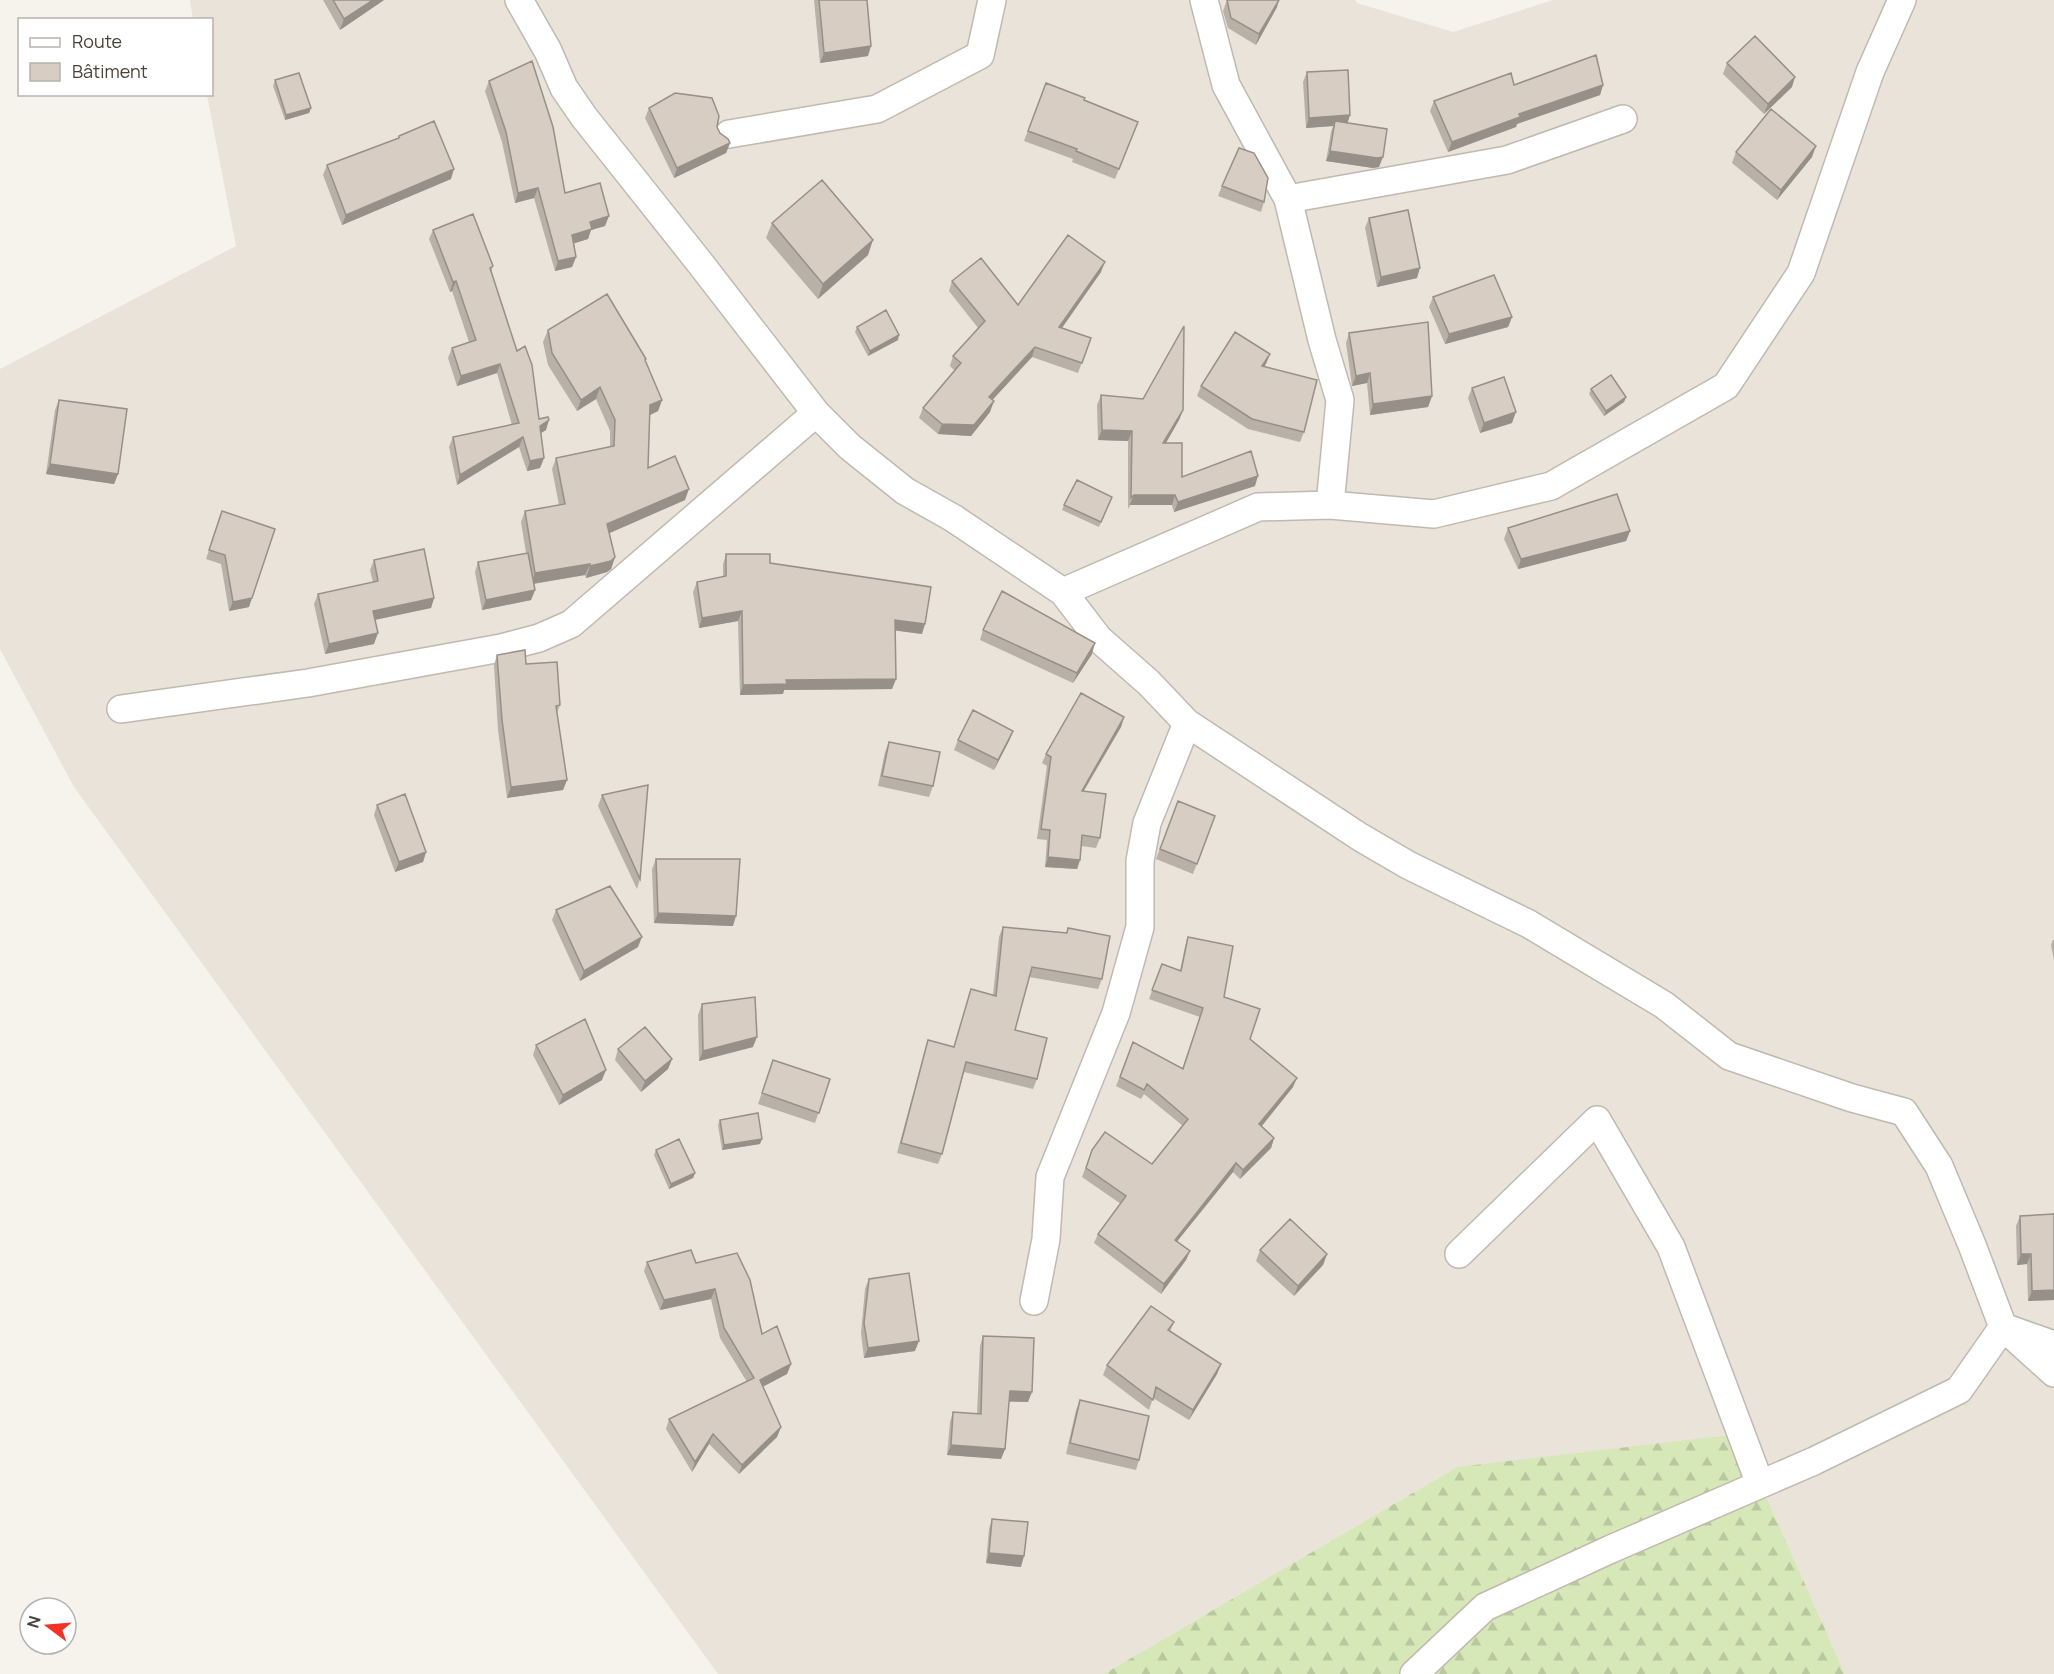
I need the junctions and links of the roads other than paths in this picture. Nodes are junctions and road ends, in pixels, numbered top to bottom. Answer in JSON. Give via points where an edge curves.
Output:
{"nodes":[{"id":1,"x":519,"y":0,"type":"edge"},
{"id":2,"x":992,"y":0,"type":"edge"},
{"id":3,"x":1204,"y":0,"type":"edge"},
{"id":4,"x":1902,"y":0,"type":"edge"},
{"id":5,"x":1623,"y":119,"type":"dead end"},
{"id":6,"x":729,"y":134,"type":"dead end"},
{"id":7,"x":1288,"y":199,"type":"junction"},
{"id":8,"x":816,"y":413,"type":"junction"},
{"id":9,"x":1330,"y":505,"type":"junction"},
{"id":10,"x":1063,"y":592,"type":"junction"},
{"id":11,"x":121,"y":709,"type":"dead end"},
{"id":12,"x":1187,"y":723,"type":"junction"},
{"id":13,"x":1459,"y":1254,"type":"dead end"},
{"id":14,"x":1034,"y":1301,"type":"dead end"},
{"id":15,"x":2003,"y":1327,"type":"junction"},
{"id":16,"x":2054,"y":1345,"type":"edge"},
{"id":17,"x":2054,"y":1373,"type":"edge"},
{"id":18,"x":1760,"y":1484,"type":"junction"},
{"id":19,"x":1414,"y":1674,"type":"edge"}],
"edges":[{"from":1,"to":8,"type":"street","via":[[564,88],[584,117]]},
{"from":2,"to":6,"type":"street","via":[[980,55],[877,110]]},
{"from":3,"to":7,"type":"street","via":[[1226,85]]},
{"from":4,"to":9,"type":"street","via":[[1870,72],[1801,273],[1726,386],[1551,486],[1434,514]]},
{"from":5,"to":7,"type":"street","via":[[1507,160]]},
{"from":7,"to":9,"type":"street","via":[[1340,400]]},
{"from":8,"to":10,"type":"street","via":[[850,447],[905,491],[953,518]]},
{"from":8,"to":11,"type":"street","via":[[571,624],[539,638],[308,683]]},
{"from":9,"to":10,"type":"street","via":[[1258,507]]},
{"from":10,"to":12,"type":"street","via":[[1099,639]]},
{"from":12,"to":14,"type":"street","via":[[1147,823],[1140,861],[1140,927],[1116,1013],[1050,1177],[1046,1239]]},
{"from":12,"to":15,"type":"street","via":[[1360,837],[1529,924],[1664,1005],[1729,1056],[1904,1112],[1939,1166]]},
{"from":13,"to":18,"type":"street","via":[[1597,1120],[1671,1246]]},
{"from":15,"to":16,"type":"street"},
{"from":15,"to":17,"type":"street"},
{"from":15,"to":18,"type":"street","via":[[1959,1390]]},
{"from":18,"to":19,"type":"street","via":[[1485,1607]]}]}
